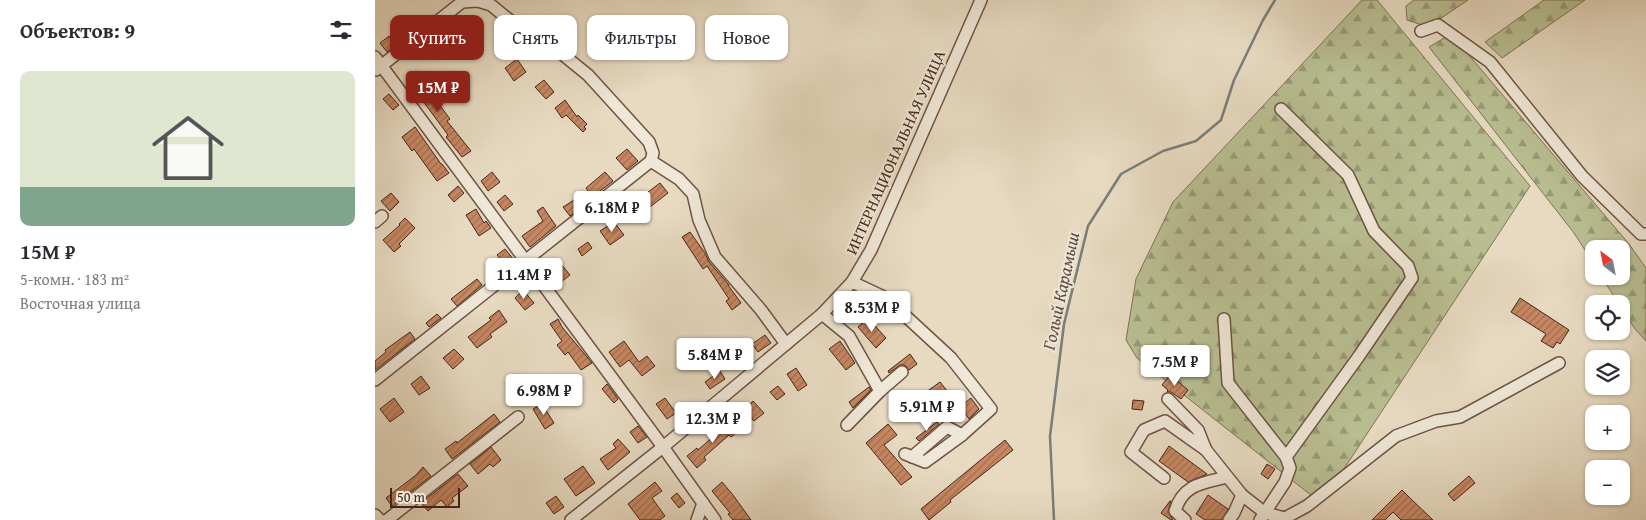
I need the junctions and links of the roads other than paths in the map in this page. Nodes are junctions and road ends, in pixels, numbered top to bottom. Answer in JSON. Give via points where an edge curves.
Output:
{"nodes":[{"id":1,"x":981,"y":0,"type":"edge"},
{"id":2,"x":1421,"y":31,"type":"dead end"},
{"id":3,"x":377,"y":65,"type":"edge"},
{"id":4,"x":1281,"y":109,"type":"dead end"},
{"id":5,"x":651,"y":161,"type":"junction"},
{"id":6,"x":1646,"y":234,"type":"edge"},
{"id":7,"x":525,"y":260,"type":"junction"},
{"id":8,"x":852,"y":282,"type":"junction"},
{"id":9,"x":821,"y":314,"type":"junction"},
{"id":10,"x":1224,"y":319,"type":"dead end"},
{"id":11,"x":786,"y":344,"type":"junction"},
{"id":12,"x":1559,"y":364,"type":"dead end"},
{"id":13,"x":902,"y":372,"type":"dead end"},
{"id":14,"x":375,"y":380,"type":"edge"},
{"id":15,"x":880,"y":390,"type":"junction"},
{"id":16,"x":1168,"y":399,"type":"dead end"},
{"id":17,"x":518,"y":418,"type":"dead end"},
{"id":18,"x":847,"y":425,"type":"dead end"},
{"id":19,"x":663,"y":447,"type":"junction"},
{"id":20,"x":1206,"y":450,"type":"junction"},
{"id":21,"x":908,"y":456,"type":"dead end"},
{"id":22,"x":1286,"y":457,"type":"junction"},
{"id":23,"x":1227,"y":477,"type":"junction"},
{"id":24,"x":1164,"y":478,"type":"dead end"},
{"id":25,"x":1242,"y":495,"type":"junction"},
{"id":26,"x":703,"y":504,"type":"junction"},
{"id":27,"x":375,"y":515,"type":"edge"},
{"id":28,"x":1263,"y":517,"type":"edge"},
{"id":29,"x":380,"y":520,"type":"edge"},
{"id":30,"x":387,"y":520,"type":"edge"},
{"id":31,"x":571,"y":520,"type":"edge"},
{"id":32,"x":697,"y":520,"type":"edge"},
{"id":33,"x":715,"y":520,"type":"edge"},
{"id":34,"x":1185,"y":520,"type":"edge"},
{"id":35,"x":1229,"y":520,"type":"edge"}],
"edges":[{"from":1,"to":8,"type":"street","name":"ИНТЕРНАЦИОНАЛЬНАЯ УЛИЦА","via":[[871,250]]},
{"from":2,"to":6,"type":"street","via":[[1438,25],[1491,62],[1582,176],[1641,234]]},
{"from":3,"to":5,"type":"street","via":[[462,2],[478,1],[491,5],[535,41],[556,49],[588,75],[649,142],[653,153]]},
{"from":3,"to":7,"type":"street"},
{"from":4,"to":22,"type":"street","via":[[1348,175],[1375,231],[1408,266],[1412,278]]},
{"from":5,"to":7,"type":"street"},
{"from":5,"to":11,"type":"street","via":[[679,179],[693,194],[699,220],[715,257]]},
{"from":7,"to":14,"type":"street"},
{"from":7,"to":19,"type":"street"},
{"from":8,"to":9,"type":"street","name":"ИНТЕРНАЦИОНАЛЬНАЯ УЛИЦА"},
{"from":8,"to":21,"type":"street","via":[[887,298],[951,358],[991,409],[925,462]]},
{"from":9,"to":11,"type":"street","name":"ИНТЕРНАЦИОНАЛЬНАЯ УЛИЦА"},
{"from":9,"to":15,"type":"street","via":[[849,336]]},
{"from":10,"to":22,"type":"street","via":[[1229,383]]},
{"from":11,"to":19,"type":"street","name":"ИНТЕРНАЦИОНАЛЬНАЯ УЛИЦА"},
{"from":12,"to":28,"type":"street","via":[[1460,418],[1436,421],[1396,436],[1307,506],[1285,518]]},
{"from":13,"to":15,"type":"street"},
{"from":15,"to":18,"type":"street"},
{"from":16,"to":20,"type":"street","via":[[1198,430]]},
{"from":17,"to":30,"type":"street"},
{"from":19,"to":26,"type":"street"},
{"from":19,"to":31,"type":"street","name":"ИНТЕРНАЦИОНАЛЬНАЯ УЛИЦА"},
{"from":20,"to":23,"type":"street"},
{"from":20,"to":24,"type":"street","via":[[1165,421],[1144,430],[1131,452]]},
{"from":22,"to":28,"type":"street","via":[[1290,468],[1285,482]]},
{"from":23,"to":25,"type":"street"},
{"from":23,"to":34,"type":"street","via":[[1192,486],[1178,500],[1175,511]]},
{"from":25,"to":28,"type":"street"},
{"from":25,"to":35,"type":"street"},
{"from":26,"to":32,"type":"street"},
{"from":26,"to":33,"type":"street"},
{"from":27,"to":29,"type":"street"}]}
